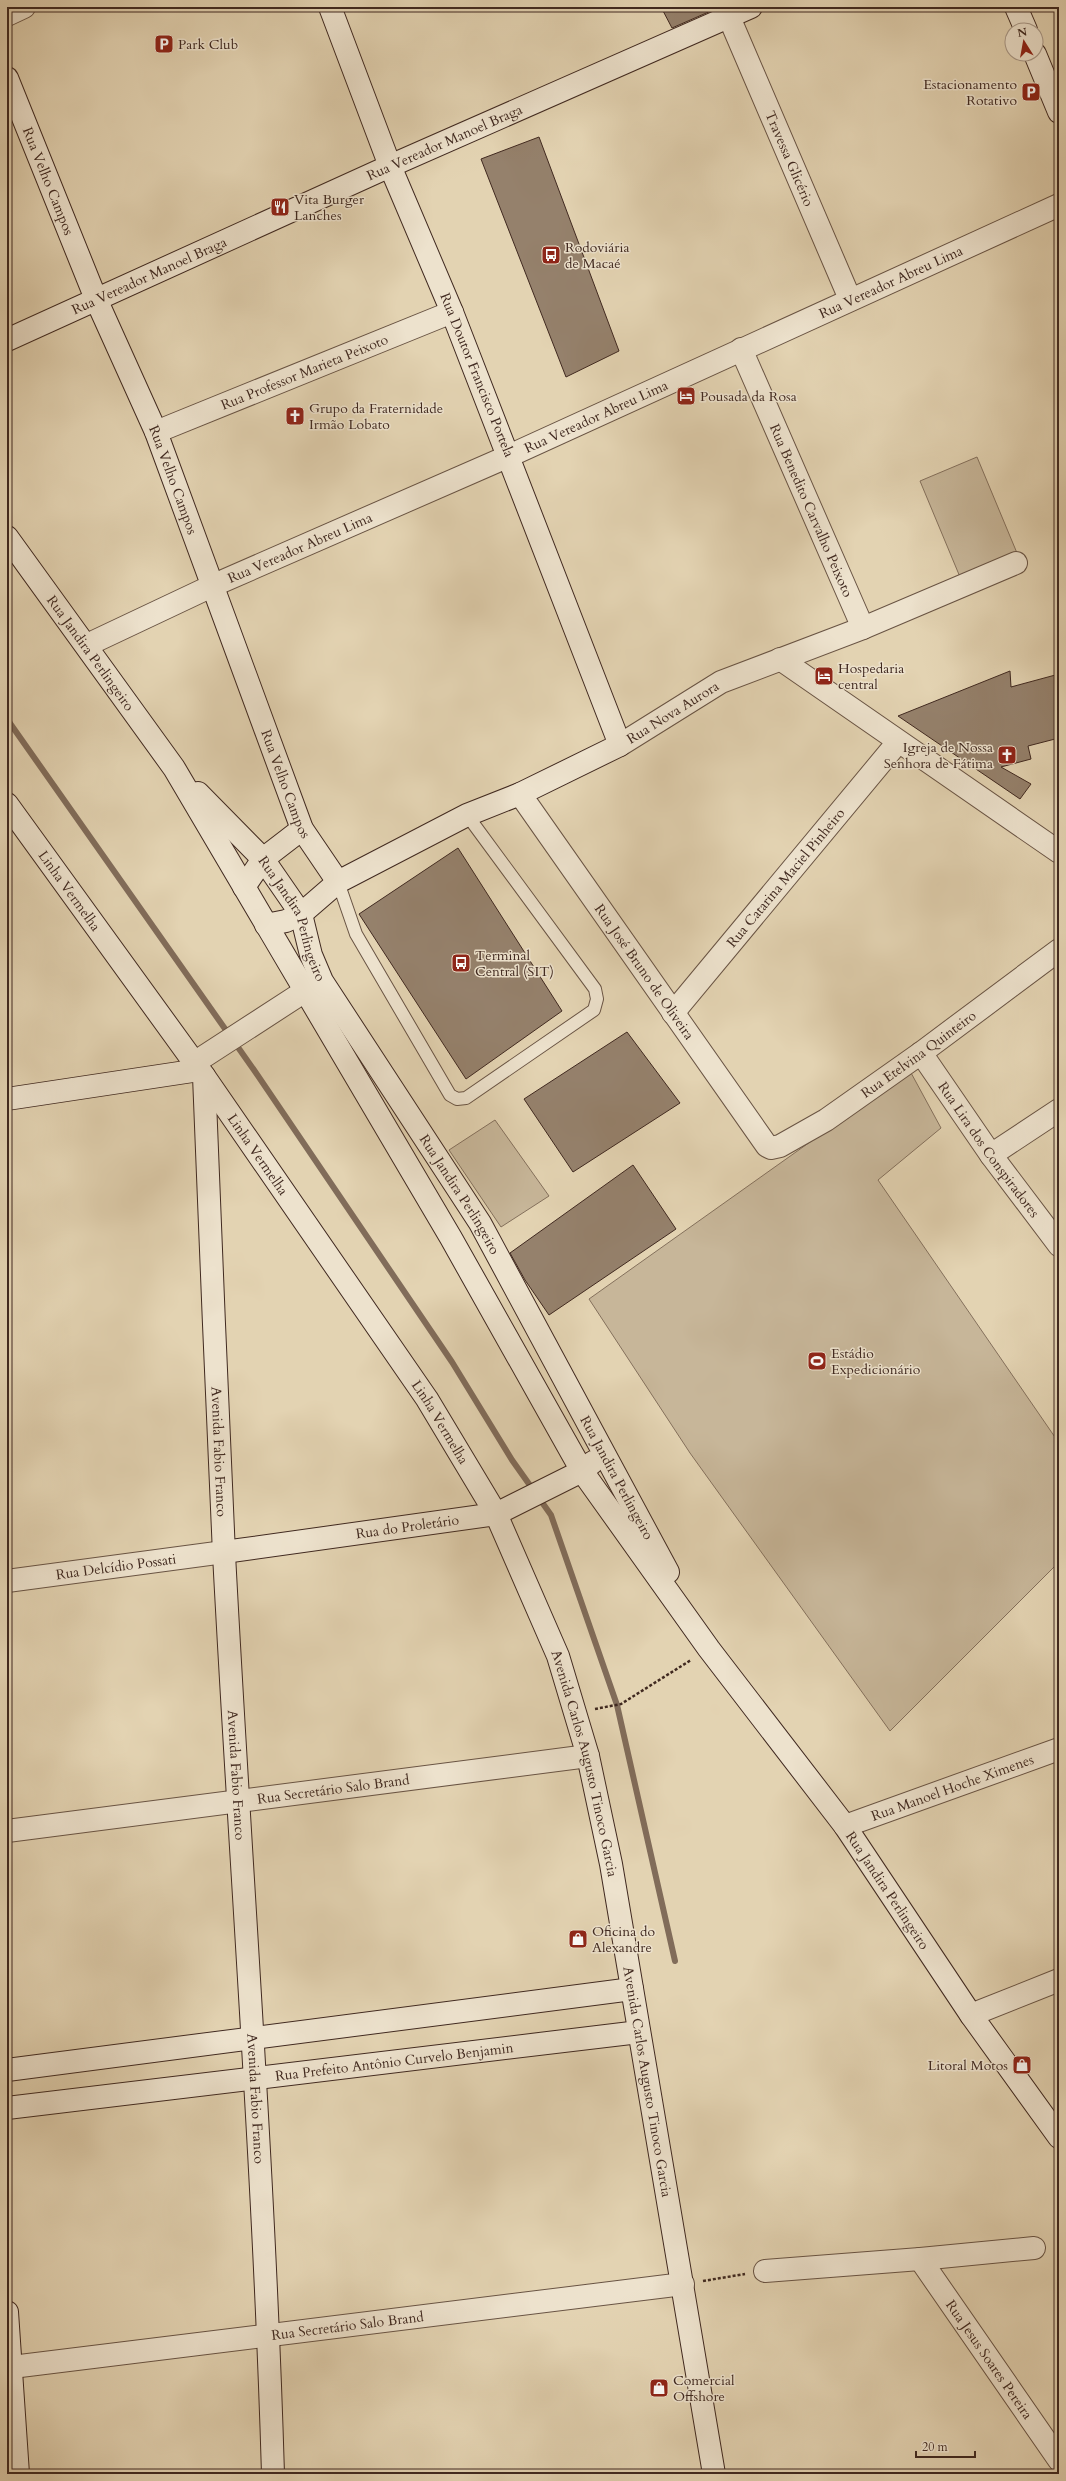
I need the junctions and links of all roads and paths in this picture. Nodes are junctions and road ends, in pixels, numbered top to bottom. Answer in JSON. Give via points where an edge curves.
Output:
{"nodes":[{"id":1,"x":24,"y":7,"type":"edge"},
{"id":2,"x":330,"y":7,"type":"edge"},
{"id":3,"x":751,"y":7,"type":"edge"},
{"id":4,"x":1016,"y":7,"type":"edge"},
{"id":5,"x":7,"y":14,"type":"edge"},
{"id":6,"x":729,"y":17,"type":"junction"},
{"id":7,"x":1023,"y":22,"type":"edge"},
{"id":8,"x":1038,"y":62,"type":"edge"},
{"id":9,"x":7,"y":78,"type":"edge"},
{"id":10,"x":1059,"y":112,"type":"edge"},
{"id":11,"x":390,"y":166,"type":"junction"},
{"id":12,"x":1059,"y":206,"type":"edge"},
{"id":13,"x":96,"y":299,"type":"junction"},
{"id":14,"x":850,"y":299,"type":"junction"},
{"id":15,"x":452,"y":312,"type":"junction"},
{"id":16,"x":7,"y":340,"type":"edge"},
{"id":17,"x":741,"y":349,"type":"junction"},
{"id":18,"x":156,"y":432,"type":"junction"},
{"id":19,"x":509,"y":456,"type":"junction"},
{"id":20,"x":7,"y":537,"type":"edge"},
{"id":21,"x":1016,"y":562,"type":"dead end"},
{"id":22,"x":214,"y":585,"type":"junction"},
{"id":23,"x":863,"y":628,"type":"junction"},
{"id":24,"x":87,"y":645,"type":"junction"},
{"id":25,"x":780,"y":659,"type":"junction"},
{"id":26,"x":898,"y":742,"type":"junction"},
{"id":27,"x":620,"y":745,"type":"junction"},
{"id":28,"x":174,"y":768,"type":"junction"},
{"id":29,"x":520,"y":794,"type":"junction"},
{"id":30,"x":7,"y":804,"type":"edge"},
{"id":31,"x":467,"y":814,"type":"junction"},
{"id":32,"x":302,"y":829,"type":"junction"},
{"id":33,"x":1059,"y":852,"type":"edge"},
{"id":34,"x":263,"y":859,"type":"junction"},
{"id":35,"x":338,"y":882,"type":"junction"},
{"id":36,"x":244,"y":887,"type":"junction"},
{"id":37,"x":301,"y":914,"type":"junction"},
{"id":38,"x":266,"y":925,"type":"junction"},
{"id":39,"x":1059,"y":950,"type":"edge"},
{"id":40,"x":305,"y":991,"type":"junction"},
{"id":41,"x":673,"y":1013,"type":"junction"},
{"id":42,"x":921,"y":1054,"type":"junction"},
{"id":43,"x":199,"y":1069,"type":"junction"},
{"id":44,"x":7,"y":1099,"type":"edge"},
{"id":45,"x":1059,"y":1110,"type":"edge"},
{"id":46,"x":248,"y":1141,"type":"junction"},
{"id":47,"x":207,"y":1143,"type":"junction"},
{"id":48,"x":771,"y":1148,"type":"joint"},
{"id":49,"x":991,"y":1155,"type":"junction"},
{"id":50,"x":480,"y":1223,"type":"junction"},
{"id":51,"x":451,"y":1238,"type":"junction"},
{"id":52,"x":1059,"y":1245,"type":"edge"},
{"id":53,"x":601,"y":1445,"type":"junction"},
{"id":54,"x":582,"y":1471,"type":"junction"},
{"id":55,"x":501,"y":1512,"type":"junction"},
{"id":56,"x":224,"y":1552,"type":"junction"},
{"id":57,"x":7,"y":1581,"type":"edge"},
{"id":58,"x":709,"y":1649,"type":"junction"},
{"id":59,"x":605,"y":1707,"type":"dead end"},
{"id":60,"x":1059,"y":1749,"type":"edge"},
{"id":61,"x":588,"y":1756,"type":"junction"},
{"id":62,"x":239,"y":1801,"type":"junction"},
{"id":63,"x":845,"y":1826,"type":"junction"},
{"id":64,"x":7,"y":1830,"type":"edge"},
{"id":65,"x":1059,"y":1980,"type":"edge"},
{"id":66,"x":632,"y":1989,"type":"junction"},
{"id":67,"x":971,"y":2015,"type":"junction"},
{"id":68,"x":639,"y":2032,"type":"junction"},
{"id":69,"x":254,"y":2037,"type":"junction"},
{"id":70,"x":7,"y":2070,"type":"edge"},
{"id":71,"x":256,"y":2078,"type":"junction"},
{"id":72,"x":7,"y":2108,"type":"edge"},
{"id":73,"x":1059,"y":2137,"type":"edge"},
{"id":74,"x":1034,"y":2248,"type":"dead end"},
{"id":75,"x":920,"y":2259,"type":"junction"},
{"id":76,"x":765,"y":2271,"type":"joint"},
{"id":77,"x":682,"y":2284,"type":"junction"},
{"id":78,"x":7,"y":2312,"type":"edge"},
{"id":79,"x":269,"y":2336,"type":"junction"},
{"id":80,"x":12,"y":2367,"type":"junction"},
{"id":81,"x":1059,"y":2460,"type":"edge"},
{"id":82,"x":18,"y":2474,"type":"edge"},
{"id":83,"x":273,"y":2474,"type":"edge"},
{"id":84,"x":714,"y":2474,"type":"edge"}],
"edges":[{"from":1,"to":5,"type":"street"},
{"from":2,"to":11,"type":"street","name":"Rua Doutor Francisco Portela"},
{"from":3,"to":6,"type":"street","name":"Rua Vereador Manoel Braga"},
{"from":4,"to":7,"type":"street"},
{"from":6,"to":11,"type":"street","name":"Rua Vereador Manoel Braga"},
{"from":6,"to":14,"type":"street","name":"Travessa Glicério"},
{"from":8,"to":10,"type":"street"},
{"from":9,"to":13,"type":"street","name":"Rua Velho Campos"},
{"from":11,"to":13,"type":"street","name":"Rua Vereador Manoel Braga"},
{"from":11,"to":15,"type":"street","name":"Rua Doutor Francisco Portela"},
{"from":12,"to":14,"type":"street","name":"Rua Vereador Abreu Lima"},
{"from":13,"to":16,"type":"street","name":"Rua Vereador Manoel Braga"},
{"from":13,"to":18,"type":"street","name":"Rua Velho Campos"},
{"from":14,"to":17,"type":"street","name":"Rua Vereador Abreu Lima"},
{"from":15,"to":18,"type":"street","name":"Rua Professor Marieta Peixoto"},
{"from":15,"to":19,"type":"street","name":"Rua Doutor Francisco Portela"},
{"from":17,"to":19,"type":"street","name":"Rua Vereador Abreu Lima"},
{"from":17,"to":23,"type":"street","name":"Rua Benedito Carvalho Peixoto"},
{"from":18,"to":22,"type":"street","name":"Rua Velho Campos"},
{"from":19,"to":22,"type":"street","name":"Rua Vereador Abreu Lima"},
{"from":19,"to":27,"type":"street","name":"Rua Doutor Francisco Portela"},
{"from":20,"to":24,"type":"street","name":"Rua Jandira Perlingeiro"},
{"from":21,"to":23,"type":"street","name":"Rua Nova Aurora"},
{"from":22,"to":24,"type":"street","name":"Rua Vereador Abreu Lima"},
{"from":22,"to":32,"type":"street","name":"Rua Velho Campos"},
{"from":23,"to":25,"type":"street","name":"Rua Nova Aurora"},
{"from":24,"to":28,"type":"street","name":"Rua Jandira Perlingeiro"},
{"from":25,"to":26,"type":"street"},
{"from":25,"to":27,"type":"street","name":"Rua Nova Aurora","via":[[721,682],[698,694]]},
{"from":26,"to":33,"type":"street"},
{"from":26,"to":41,"type":"street","name":"Rua Catarina Maciel Pinheiro"},
{"from":27,"to":29,"type":"street","name":"Rua Nova Aurora"},
{"from":28,"to":34,"type":"street","name":"Rua Jandira Perlingeiro"},
{"from":28,"to":36,"type":"street","name":"Rua Jandira Perlingeiro"},
{"from":29,"to":31,"type":"street","name":"Rua Nova Aurora"},
{"from":29,"to":41,"type":"street","name":"Rua José Bruno de Oliveira"},
{"from":30,"to":43,"type":"street","name":"Linha Vermelha"},
{"from":31,"to":35,"type":"street","name":"Rua Nova Aurora"},
{"from":31,"to":35,"type":"lane","via":[[595,989],[597,999],[594,1010],[466,1098],[457,1099],[450,1095],[356,934]]},
{"from":32,"to":34,"type":"street"},
{"from":32,"to":35,"type":"street","name":"Rua Velho Campos"},
{"from":34,"to":36,"type":"street"},
{"from":34,"to":37,"type":"street","name":"Rua Jandira Perlingeiro"},
{"from":35,"to":37,"type":"street","name":"Rua Nova Aurora"},
{"from":36,"to":38,"type":"street","name":"Rua Jandira Perlingeiro"},
{"from":37,"to":38,"type":"street","name":"Rua Nova Aurora","via":[[286,921]]},
{"from":37,"to":50,"type":"street","name":"Rua Jandira Perlingeiro","via":[[310,955],[326,988]]},
{"from":38,"to":40,"type":"street","name":"Rua Jandira Perlingeiro"},
{"from":39,"to":42,"type":"street","name":"Rua Etelvina Quinteiro"},
{"from":40,"to":43,"type":"street","via":[[220,1045]]},
{"from":40,"to":51,"type":"street","name":"Rua Jandira Perlingeiro"},
{"from":41,"to":48,"type":"street","name":"Rua José Bruno de Oliveira","via":[[767,1146]]},
{"from":42,"to":48,"type":"street","name":"Rua Etelvina Quinteiro","via":[[826,1120],[780,1146]]},
{"from":42,"to":49,"type":"street","name":"Rua Lira dos Conspiradores"},
{"from":43,"to":44,"type":"street"},
{"from":43,"to":46,"type":"street","name":"Linha Vermelha"},
{"from":43,"to":47,"type":"street","name":"Avenida Fabio Franco"},
{"from":45,"to":49,"type":"street"},
{"from":46,"to":47,"type":"street","via":[[227,1135]]},
{"from":46,"to":55,"type":"street","name":"Linha Vermelha","via":[[427,1399]]},
{"from":47,"to":56,"type":"street","name":"Avenida Fabio Franco"},
{"from":49,"to":52,"type":"street","name":"Rua Lira dos Conspiradores"},
{"from":50,"to":51,"type":"street","via":[[465,1224]]},
{"from":50,"to":53,"type":"street","name":"Rua Jandira Perlingeiro"},
{"from":51,"to":54,"type":"street","name":"Rua Jandira Perlingeiro"},
{"from":53,"to":54,"type":"street","name":"Rua do Proletário","via":[[595,1460]]},
{"from":53,"to":58,"type":"street","name":"Rua Jandira Perlingeiro"},
{"from":54,"to":55,"type":"street","name":"Rua do Proletário"},
{"from":54,"to":58,"type":"street","name":"Rua Jandira Perlingeiro"},
{"from":55,"to":56,"type":"street","name":"Rua do Proletário"},
{"from":55,"to":61,"type":"street","name":"Avenida Carlos Augusto Tinoco Garcia","via":[[558,1656]]},
{"from":56,"to":57,"type":"street","name":"Rua Delcídio Possati"},
{"from":56,"to":62,"type":"street","name":"Avenida Fabio Franco"},
{"from":58,"to":59,"type":"path","via":[[621,1704]]},
{"from":58,"to":63,"type":"street","name":"Rua Jandira Perlingeiro"},
{"from":60,"to":63,"type":"street","name":"Rua Manoel Hoche Ximenes"},
{"from":61,"to":62,"type":"street","name":"Rua Secretário Salo Brand"},
{"from":61,"to":66,"type":"street","name":"Avenida Carlos Augusto Tinoco Garcia"},
{"from":62,"to":64,"type":"street","name":"Rua Secretário Salo Brand"},
{"from":62,"to":69,"type":"street","name":"Avenida Fabio Franco"},
{"from":63,"to":67,"type":"street","name":"Rua Jandira Perlingeiro"},
{"from":65,"to":67,"type":"street"},
{"from":66,"to":68,"type":"street","name":"Avenida Carlos Augusto Tinoco Garcia"},
{"from":66,"to":69,"type":"street"},
{"from":67,"to":73,"type":"street","name":"Rua Jandira Perlingeiro"},
{"from":68,"to":71,"type":"street","name":"Rua Prefeito Antônio Curvelo Benjamin"},
{"from":68,"to":77,"type":"street","name":"Avenida Carlos Augusto Tinoco Garcia"},
{"from":69,"to":70,"type":"street"},
{"from":69,"to":71,"type":"street","name":"Avenida Fabio Franco"},
{"from":71,"to":72,"type":"street","name":"Rua Prefeito Antônio Curvelo Benjamin"},
{"from":71,"to":79,"type":"street","name":"Avenida Fabio Franco"},
{"from":74,"to":75,"type":"street"},
{"from":75,"to":76,"type":"street"},
{"from":75,"to":81,"type":"street","name":"Rua Jesus Soares Pereira"},
{"from":76,"to":77,"type":"path"},
{"from":77,"to":79,"type":"street","name":"Rua Secretário Salo Brand"},
{"from":77,"to":84,"type":"street","name":"Avenida Carlos Augusto Tinoco Garcia"},
{"from":78,"to":80,"type":"street"},
{"from":79,"to":80,"type":"street","name":"Rua Secretário Salo Brand"},
{"from":79,"to":83,"type":"street","name":"Avenida Fabio Franco"},
{"from":80,"to":82,"type":"street"}]}
